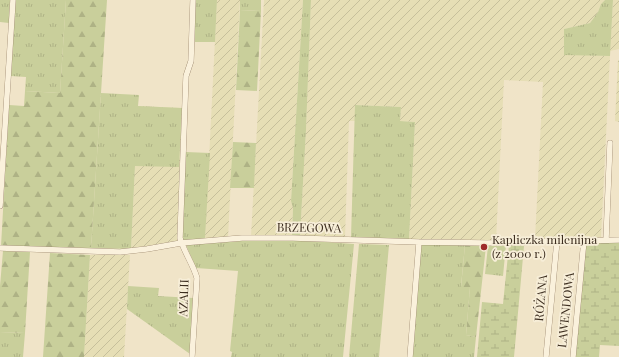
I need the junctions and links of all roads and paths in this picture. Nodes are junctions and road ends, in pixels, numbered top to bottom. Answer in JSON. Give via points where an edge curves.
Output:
{"nodes":[{"id":1,"x":13,"y":0,"type":"edge"},
{"id":2,"x":193,"y":0,"type":"edge"},
{"id":3,"x":610,"y":143,"type":"dead end"},
{"id":4,"x":0,"y":206,"type":"edge"},
{"id":5,"x":584,"y":240,"type":"junction"},
{"id":6,"x":606,"y":240,"type":"junction"},
{"id":7,"x":619,"y":240,"type":"edge"},
{"id":8,"x":557,"y":241,"type":"junction"},
{"id":9,"x":419,"y":242,"type":"junction"},
{"id":10,"x":181,"y":243,"type":"junction"},
{"id":11,"x":0,"y":248,"type":"edge"},
{"id":12,"x":192,"y":357,"type":"edge"},
{"id":13,"x":410,"y":357,"type":"edge"},
{"id":14,"x":546,"y":357,"type":"edge"},
{"id":15,"x":573,"y":357,"type":"edge"}],
"edges":[{"from":1,"to":4,"type":"street"},
{"from":2,"to":10,"type":"street","via":[[192,61],[186,76]]},
{"from":3,"to":6,"type":"street"},
{"from":5,"to":6,"type":"street","name":"BRZEGOWA"},
{"from":5,"to":8,"type":"street","name":"BRZEGOWA"},
{"from":5,"to":15,"type":"street","name":"LAWENDOWA"},
{"from":6,"to":7,"type":"street","name":"BRZEGOWA"},
{"from":8,"to":9,"type":"street","name":"BRZEGOWA"},
{"from":8,"to":14,"type":"street","name":"RÓŻANA"},
{"from":9,"to":10,"type":"street","name":"BRZEGOWA","via":[[242,238]]},
{"from":9,"to":13,"type":"street"},
{"from":10,"to":11,"type":"street","name":"BRZEGOWA","via":[[120,252]]},
{"from":10,"to":12,"type":"street","name":"AZALII","via":[[197,278]]}]}
